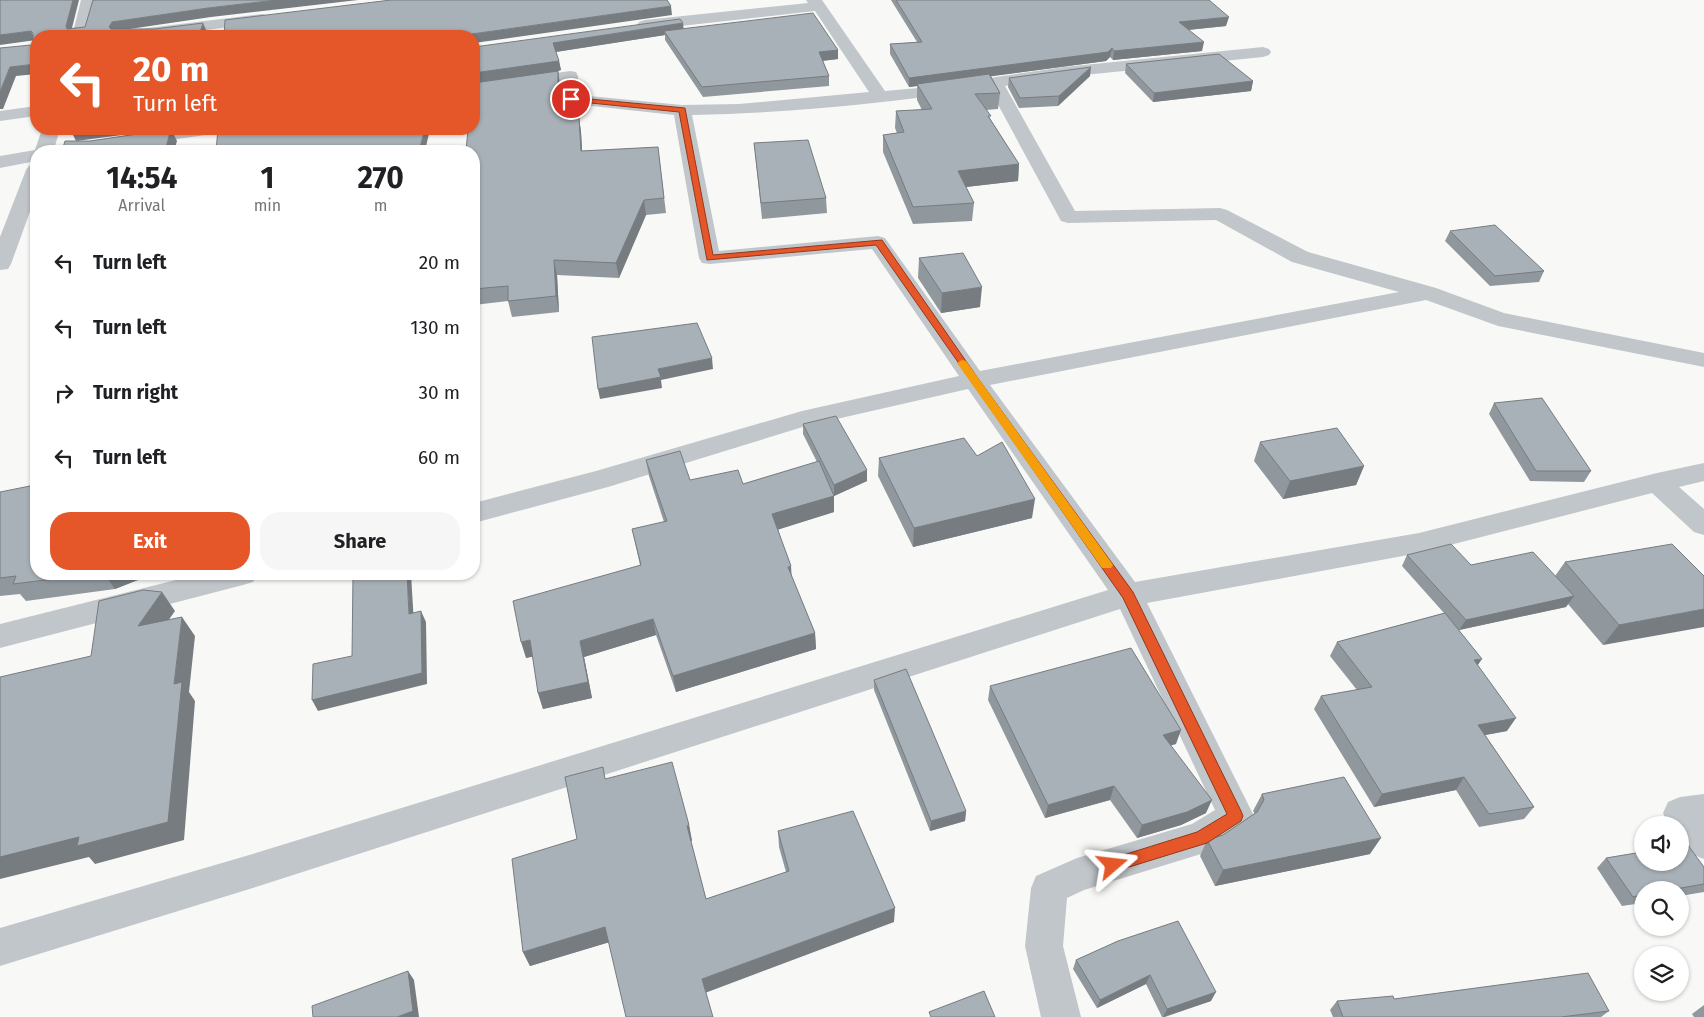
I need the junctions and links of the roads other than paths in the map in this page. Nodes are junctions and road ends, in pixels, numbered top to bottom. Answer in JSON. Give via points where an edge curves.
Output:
{"nodes":[{"id":1,"x":89,"y":0,"type":"edge"},
{"id":2,"x":817,"y":3,"type":"edge"},
{"id":3,"x":282,"y":16,"type":"edge"},
{"id":4,"x":626,"y":28,"type":"edge"},
{"id":5,"x":82,"y":30,"type":"edge"},
{"id":6,"x":171,"y":30,"type":"edge"},
{"id":7,"x":1263,"y":52,"type":"dead end"},
{"id":8,"x":994,"y":82,"type":"junction"},
{"id":9,"x":480,"y":89,"type":"edge"},
{"id":10,"x":881,"y":97,"type":"junction"},
{"id":11,"x":682,"y":110,"type":"junction"},
{"id":12,"x":30,"y":112,"type":"edge"},
{"id":13,"x":0,"y":116,"type":"edge"},
{"id":14,"x":170,"y":135,"type":"edge"},
{"id":15,"x":101,"y":145,"type":"edge"},
{"id":16,"x":30,"y":156,"type":"edge"},
{"id":17,"x":0,"y":162,"type":"edge"},
{"id":18,"x":30,"y":186,"type":"edge"},
{"id":19,"x":0,"y":264,"type":"edge"},
{"id":20,"x":1428,"y":293,"type":"junction"},
{"id":21,"x":1704,"y":360,"type":"edge"},
{"id":22,"x":974,"y":380,"type":"junction"},
{"id":23,"x":1704,"y":472,"type":"edge"},
{"id":24,"x":1657,"y":482,"type":"junction"},
{"id":25,"x":480,"y":511,"type":"edge"},
{"id":26,"x":1704,"y":525,"type":"edge"},
{"id":27,"x":219,"y":580,"type":"edge"},
{"id":28,"x":1128,"y":595,"type":"junction"},
{"id":29,"x":0,"y":636,"type":"edge"},
{"id":30,"x":1704,"y":810,"type":"edge"},
{"id":31,"x":1704,"y":843,"type":"edge"},
{"id":32,"x":0,"y":947,"type":"edge"},
{"id":33,"x":1061,"y":1017,"type":"edge"}],
"edges":[{"from":1,"to":5,"type":"street"},
{"from":2,"to":4,"type":"street"},
{"from":2,"to":10,"type":"street"},
{"from":3,"to":6,"type":"street"},
{"from":7,"to":8,"type":"street"},
{"from":8,"to":10,"type":"street"},
{"from":8,"to":20,"type":"street","via":[[1068,217],[1220,214],[1300,257]]},
{"from":9,"to":11,"type":"street","via":[[570,76],[571,99]]},
{"from":10,"to":11,"type":"street","via":[[739,109]]},
{"from":11,"to":22,"type":"street","via":[[710,258],[878,242]]},
{"from":12,"to":13,"type":"street"},
{"from":14,"to":15,"type":"street"},
{"from":16,"to":17,"type":"street"},
{"from":18,"to":19,"type":"street"},
{"from":20,"to":21,"type":"street","via":[[1498,319]]},
{"from":20,"to":22,"type":"street"},
{"from":22,"to":25,"type":"street","via":[[802,419],[599,480]]},
{"from":22,"to":28,"type":"street"},
{"from":23,"to":24,"type":"street"},
{"from":24,"to":26,"type":"street"},
{"from":24,"to":28,"type":"street","via":[[1419,542]]},
{"from":27,"to":29,"type":"street"},
{"from":28,"to":32,"type":"street","via":[[269,866]]},
{"from":28,"to":33,"type":"street","via":[[1236,816],[1201,838],[1077,875],[1049,888],[1044,946]]},
{"from":30,"to":31,"type":"street","via":[[1680,813]]}]}
